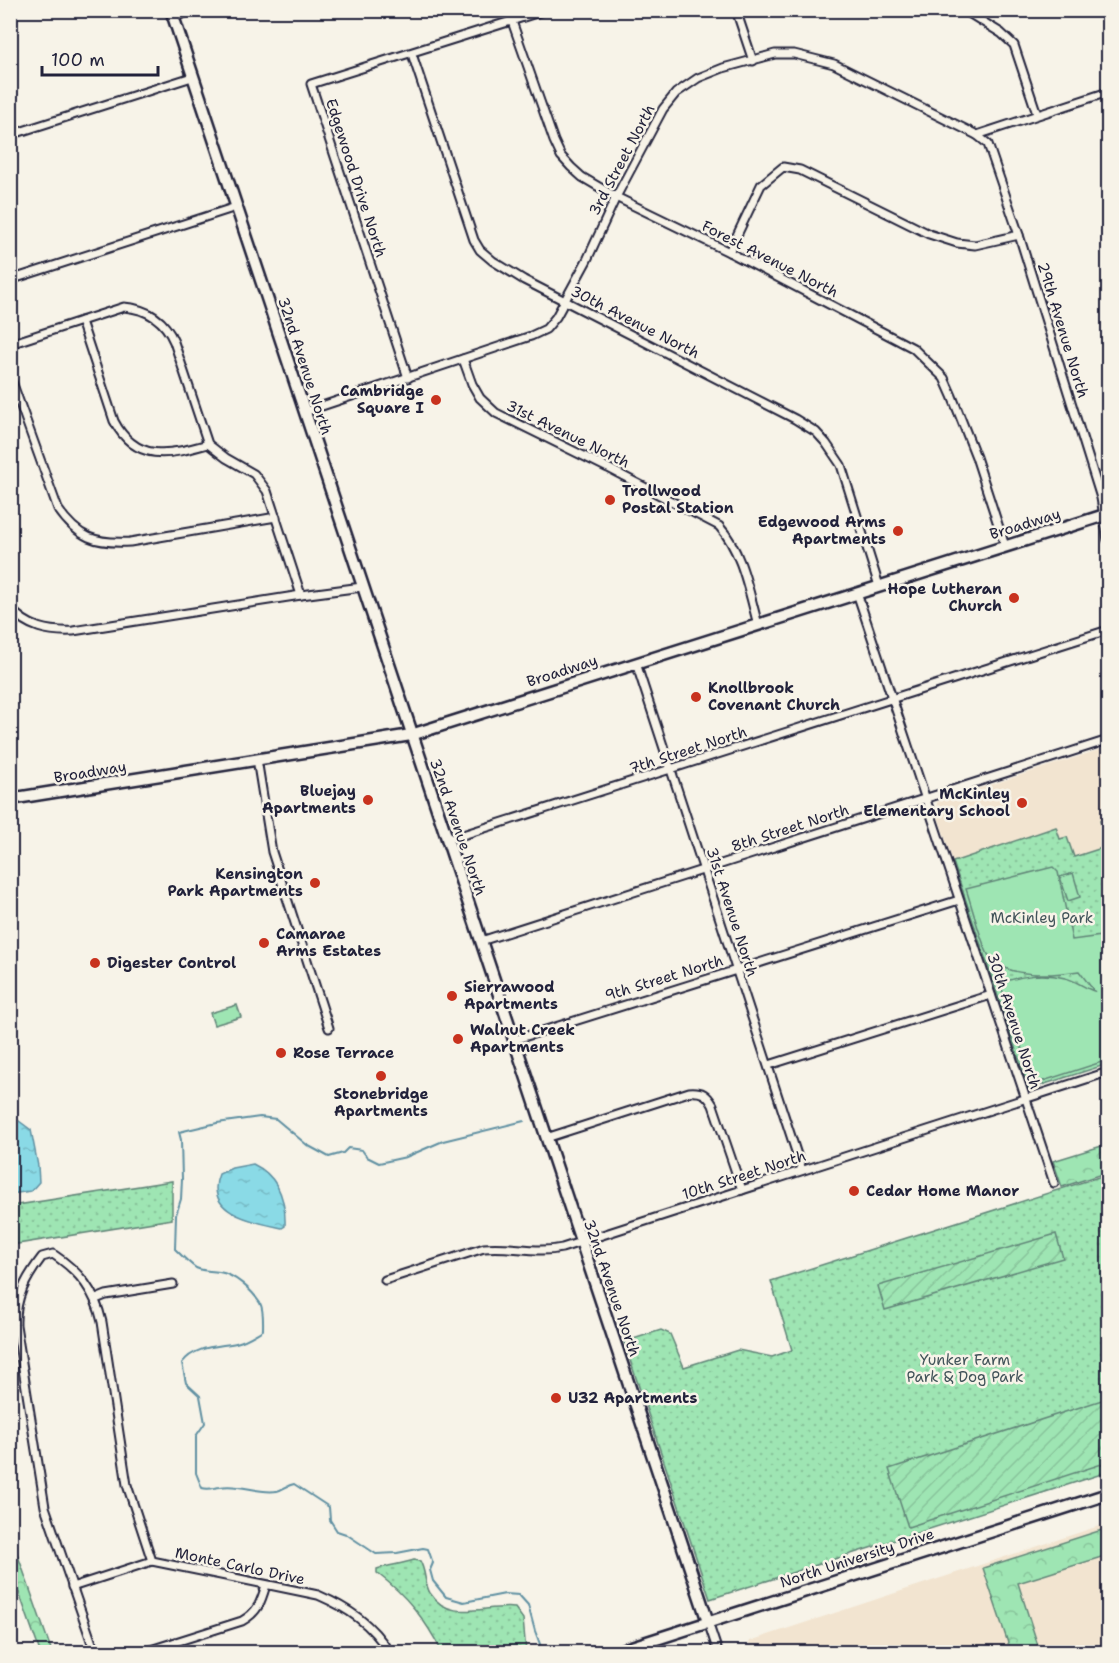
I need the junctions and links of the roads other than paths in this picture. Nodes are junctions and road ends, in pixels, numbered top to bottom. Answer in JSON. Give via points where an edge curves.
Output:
{"nodes":[{"id":1,"x":195,"y":10,"type":"edge"},
{"id":2,"x":508,"y":10,"type":"edge"},
{"id":3,"x":546,"y":10,"type":"edge"},
{"id":4,"x":736,"y":10,"type":"edge"},
{"id":5,"x":964,"y":10,"type":"edge"},
{"id":6,"x":172,"y":14,"type":"edge"},
{"id":7,"x":512,"y":22,"type":"junction"},
{"id":8,"x":412,"y":54,"type":"junction"},
{"id":9,"x":753,"y":61,"type":"junction"},
{"id":10,"x":192,"y":77,"type":"junction"},
{"id":11,"x":1108,"y":92,"type":"edge"},
{"id":12,"x":1037,"y":114,"type":"junction"},
{"id":13,"x":10,"y":135,"type":"edge"},
{"id":14,"x":977,"y":135,"type":"junction"},
{"id":15,"x":616,"y":197,"type":"junction"},
{"id":16,"x":236,"y":207,"type":"junction"},
{"id":17,"x":1019,"y":235,"type":"junction"},
{"id":18,"x":729,"y":252,"type":"junction"},
{"id":19,"x":10,"y":280,"type":"edge"},
{"id":20,"x":565,"y":301,"type":"junction"},
{"id":21,"x":81,"y":321,"type":"junction"},
{"id":22,"x":10,"y":344,"type":"edge"},
{"id":23,"x":463,"y":359,"type":"junction"},
{"id":24,"x":10,"y":376,"type":"edge"},
{"id":25,"x":408,"y":378,"type":"junction"},
{"id":26,"x":304,"y":412,"type":"junction"},
{"id":27,"x":208,"y":444,"type":"junction"},
{"id":28,"x":1106,"y":515,"type":"edge"},
{"id":29,"x":276,"y":516,"type":"junction"},
{"id":30,"x":1108,"y":540,"type":"edge"},
{"id":31,"x":1005,"y":546,"type":"junction"},
{"id":32,"x":879,"y":586,"type":"junction"},
{"id":33,"x":362,"y":587,"type":"junction"},
{"id":34,"x":857,"y":593,"type":"junction"},
{"id":35,"x":301,"y":595,"type":"junction"},
{"id":36,"x":10,"y":608,"type":"edge"},
{"id":37,"x":758,"y":625,"type":"junction"},
{"id":38,"x":1108,"y":630,"type":"edge"},
{"id":39,"x":636,"y":663,"type":"junction"},
{"id":40,"x":892,"y":699,"type":"junction"},
{"id":41,"x":411,"y":735,"type":"junction"},
{"id":42,"x":1108,"y":740,"type":"edge"},
{"id":43,"x":257,"y":759,"type":"junction"},
{"id":44,"x":671,"y":770,"type":"junction"},
{"id":45,"x":926,"y":797,"type":"junction"},
{"id":46,"x":10,"y":799,"type":"edge"},
{"id":47,"x":447,"y":840,"type":"junction"},
{"id":48,"x":704,"y":871,"type":"junction"},
{"id":49,"x":959,"y":900,"type":"junction"},
{"id":50,"x":481,"y":941,"type":"junction"},
{"id":51,"x":737,"y":970,"type":"junction"},
{"id":52,"x":991,"y":995,"type":"junction"},
{"id":53,"x":329,"y":1028,"type":"dead end"},
{"id":54,"x":513,"y":1040,"type":"junction"},
{"id":55,"x":769,"y":1065,"type":"junction"},
{"id":56,"x":1108,"y":1072,"type":"edge"},
{"id":57,"x":1025,"y":1098,"type":"junction"},
{"id":58,"x":546,"y":1138,"type":"junction"},
{"id":59,"x":802,"y":1170,"type":"junction"},
{"id":60,"x":1054,"y":1184,"type":"dead end"},
{"id":61,"x":742,"y":1190,"type":"junction"},
{"id":62,"x":581,"y":1241,"type":"junction"},
{"id":63,"x":386,"y":1280,"type":"dead end"},
{"id":64,"x":173,"y":1284,"type":"dead end"},
{"id":65,"x":96,"y":1299,"type":"junction"},
{"id":66,"x":13,"y":1312,"type":"edge"},
{"id":67,"x":1108,"y":1494,"type":"edge"},
{"id":68,"x":152,"y":1561,"type":"junction"},
{"id":69,"x":266,"y":1585,"type":"junction"},
{"id":70,"x":72,"y":1587,"type":"junction"},
{"id":71,"x":708,"y":1622,"type":"junction"},
{"id":72,"x":95,"y":1653,"type":"edge"},
{"id":73,"x":144,"y":1653,"type":"edge"},
{"id":74,"x":389,"y":1653,"type":"edge"},
{"id":75,"x":616,"y":1653,"type":"edge"},
{"id":76,"x":718,"y":1653,"type":"edge"}],
"edges":[{"from":1,"to":6,"type":"street"},
{"from":2,"to":7,"type":"street","name":"Forest Avenue North"},
{"from":3,"to":7,"type":"street","name":"Edgewood Drive North"},
{"from":4,"to":9,"type":"street"},
{"from":5,"to":12,"type":"street","via":[[1014,45]]},
{"from":6,"to":10,"type":"street","name":"32nd Avenue North"},
{"from":7,"to":8,"type":"street","name":"Edgewood Drive North"},
{"from":7,"to":15,"type":"street","name":"Forest Avenue North","via":[[561,156],[582,177]]},
{"from":8,"to":20,"type":"street","name":"30th Avenue North","via":[[467,222],[480,250]]},
{"from":8,"to":25,"type":"street","name":"Edgewood Drive North","via":[[311,84]]},
{"from":9,"to":14,"type":"street","name":"3rd Street North","via":[[775,54],[794,54],[834,64]]},
{"from":9,"to":15,"type":"street","name":"3rd Street North","via":[[698,78],[676,93],[663,109]]},
{"from":10,"to":13,"type":"street"},
{"from":10,"to":16,"type":"street","name":"32nd Avenue North"},
{"from":11,"to":12,"type":"street"},
{"from":12,"to":14,"type":"street"},
{"from":14,"to":17,"type":"street","name":"29th Avenue North","via":[[988,144]]},
{"from":15,"to":18,"type":"street","name":"Forest Avenue North"},
{"from":15,"to":20,"type":"street","name":"3rd Street North"},
{"from":16,"to":19,"type":"street"},
{"from":16,"to":26,"type":"street","name":"32nd Avenue North"},
{"from":17,"to":18,"type":"street","via":[[975,245],[957,243],[929,234],[800,170],[783,167],[761,185]]},
{"from":17,"to":28,"type":"street","name":"29th Avenue North"},
{"from":18,"to":31,"type":"street","name":"Forest Avenue North","via":[[913,348],[931,364],[944,378],[952,396]]},
{"from":20,"to":23,"type":"street","name":"3rd Street North","via":[[546,329]]},
{"from":20,"to":32,"type":"street","name":"30th Avenue North","via":[[816,432],[841,465]]},
{"from":21,"to":22,"type":"street"},
{"from":21,"to":27,"type":"street","via":[[122,436],[149,452],[181,451]]},
{"from":21,"to":27,"type":"street","via":[[124,307],[137,308],[169,330]]},
{"from":23,"to":25,"type":"street","name":"3rd Street North"},
{"from":23,"to":37,"type":"street","name":"31st Avenue North","via":[[480,398],[496,414],[719,526],[729,537]]},
{"from":24,"to":29,"type":"street","via":[[58,509],[88,539],[130,542]]},
{"from":25,"to":26,"type":"street","name":"3rd Street North"},
{"from":26,"to":33,"type":"street","name":"32nd Avenue North"},
{"from":27,"to":29,"type":"street","via":[[254,474],[267,491]]},
{"from":28,"to":30,"type":"street","name":"29th Avenue North"},
{"from":28,"to":31,"type":"street","name":"Broadway"},
{"from":29,"to":35,"type":"street"},
{"from":31,"to":32,"type":"street","name":"Broadway"},
{"from":32,"to":34,"type":"street","name":"Broadway"},
{"from":33,"to":35,"type":"street"},
{"from":33,"to":41,"type":"street","name":"32nd Avenue North"},
{"from":34,"to":37,"type":"street","name":"Broadway"},
{"from":34,"to":40,"type":"street","name":"30th Avenue North"},
{"from":35,"to":36,"type":"street","via":[[73,631],[41,629]]},
{"from":37,"to":39,"type":"street","name":"Broadway"},
{"from":38,"to":40,"type":"street","name":"7th Street North"},
{"from":39,"to":41,"type":"street","name":"Broadway"},
{"from":39,"to":44,"type":"street","name":"31st Avenue North"},
{"from":40,"to":44,"type":"street","name":"7th Street North"},
{"from":40,"to":45,"type":"street","name":"30th Avenue North"},
{"from":41,"to":43,"type":"street","name":"Broadway"},
{"from":41,"to":47,"type":"street","name":"32nd Avenue North"},
{"from":42,"to":45,"type":"street","name":"8th Street North"},
{"from":43,"to":46,"type":"street","name":"Broadway"},
{"from":43,"to":53,"type":"street","via":[[276,866]]},
{"from":44,"to":47,"type":"street","name":"7th Street North"},
{"from":44,"to":48,"type":"street","name":"31st Avenue North"},
{"from":45,"to":48,"type":"street","name":"8th Street North"},
{"from":45,"to":49,"type":"street","name":"30th Avenue North"},
{"from":47,"to":50,"type":"street","name":"32nd Avenue North"},
{"from":48,"to":50,"type":"street","name":"8th Street North"},
{"from":48,"to":51,"type":"street","name":"31st Avenue North"},
{"from":49,"to":51,"type":"street","name":"9th Street North"},
{"from":49,"to":52,"type":"street","name":"30th Avenue North"},
{"from":50,"to":54,"type":"street","name":"32nd Avenue North"},
{"from":51,"to":54,"type":"street","name":"9th Street North"},
{"from":51,"to":55,"type":"street","name":"31st Avenue North"},
{"from":52,"to":55,"type":"street"},
{"from":52,"to":57,"type":"street","name":"30th Avenue North"},
{"from":54,"to":58,"type":"street","name":"32nd Avenue North"},
{"from":55,"to":59,"type":"street","name":"31st Avenue North"},
{"from":56,"to":57,"type":"street","name":"10th Street North"},
{"from":57,"to":59,"type":"street","name":"10th Street North"},
{"from":57,"to":60,"type":"street","name":"30th Avenue North"},
{"from":58,"to":61,"type":"street","via":[[689,1092],[700,1092],[708,1096],[713,1106]]},
{"from":58,"to":62,"type":"street","name":"32nd Avenue North"},
{"from":59,"to":61,"type":"street","name":"10th Street North"},
{"from":61,"to":62,"type":"street","name":"10th Street North"},
{"from":62,"to":63,"type":"street","name":"10th Street North","via":[[549,1251],[484,1248]]},
{"from":62,"to":71,"type":"street","name":"32nd Avenue North"},
{"from":64,"to":65,"type":"street"},
{"from":65,"to":66,"type":"street","via":[[75,1270],[53,1254],[42,1257],[32,1271]]},
{"from":65,"to":68,"type":"street","name":"Monte Carlo Drive","via":[[127,1485]]},
{"from":66,"to":70,"type":"street","via":[[45,1507]]},
{"from":67,"to":71,"type":"street","name":"North University Drive"},
{"from":68,"to":69,"type":"street","name":"Monte Carlo Drive"},
{"from":68,"to":70,"type":"street"},
{"from":69,"to":73,"type":"street","via":[[258,1608],[242,1621]]},
{"from":69,"to":74,"type":"street","name":"Monte Carlo Drive","via":[[338,1603],[366,1623]]},
{"from":70,"to":72,"type":"street"},
{"from":71,"to":75,"type":"street","name":"North University Drive"},
{"from":71,"to":76,"type":"street","name":"32nd Avenue North"}]}
